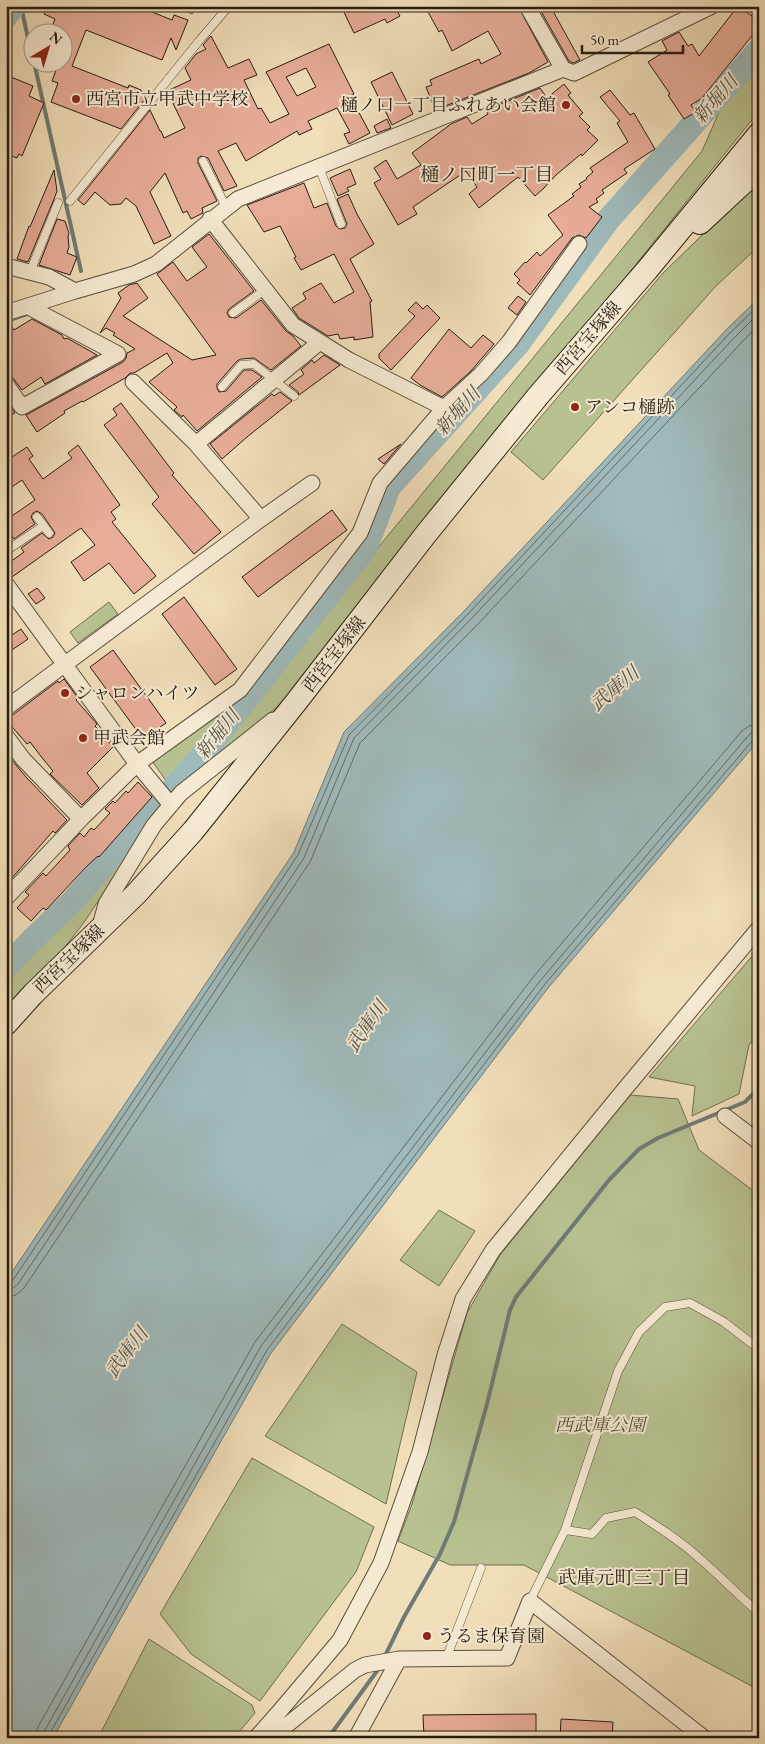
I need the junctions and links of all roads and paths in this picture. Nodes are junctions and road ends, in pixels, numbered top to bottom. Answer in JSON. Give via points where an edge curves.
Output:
{"nodes":[{"id":1,"x":229,"y":6,"type":"edge"},
{"id":2,"x":527,"y":6,"type":"edge"},
{"id":3,"x":703,"y":8,"type":"edge"},
{"id":4,"x":563,"y":69,"type":"junction"},
{"id":5,"x":759,"y":134,"type":"edge"},
{"id":6,"x":203,"y":161,"type":"dead end"},
{"id":7,"x":319,"y":167,"type":"junction"},
{"id":8,"x":759,"y":168,"type":"edge"},
{"id":9,"x":70,"y":201,"type":"dead end"},
{"id":10,"x":58,"y":202,"type":"dead end"},
{"id":11,"x":226,"y":207,"type":"junction"},
{"id":12,"x":210,"y":219,"type":"junction"},
{"id":13,"x":341,"y":224,"type":"dead end"},
{"id":14,"x":580,"y":244,"type":"dead end"},
{"id":15,"x":6,"y":266,"type":"edge"},
{"id":16,"x":647,"y":270,"type":"junction"},
{"id":17,"x":30,"y":272,"type":"junction"},
{"id":18,"x":266,"y":289,"type":"junction"},
{"id":19,"x":75,"y":291,"type":"junction"},
{"id":20,"x":26,"y":306,"type":"junction"},
{"id":21,"x":6,"y":313,"type":"edge"},
{"id":22,"x":233,"y":313,"type":"dead end"},
{"id":23,"x":320,"y":342,"type":"junction"},
{"id":24,"x":274,"y":380,"type":"junction"},
{"id":25,"x":133,"y":382,"type":"dead end"},
{"id":26,"x":6,"y":384,"type":"edge"},
{"id":27,"x":222,"y":387,"type":"dead end"},
{"id":28,"x":294,"y":396,"type":"dead end"},
{"id":29,"x":444,"y":408,"type":"junction"},
{"id":30,"x":196,"y":444,"type":"junction"},
{"id":31,"x":312,"y":484,"type":"dead end"},
{"id":32,"x":37,"y":517,"type":"dead end"},
{"id":33,"x":261,"y":519,"type":"junction"},
{"id":34,"x":44,"y":526,"type":"junction"},
{"id":35,"x":49,"y":533,"type":"dead end"},
{"id":36,"x":6,"y":552,"type":"edge"},
{"id":37,"x":6,"y":584,"type":"edge"},
{"id":38,"x":65,"y":666,"type":"junction"},
{"id":39,"x":298,"y":701,"type":"junction"},
{"id":40,"x":6,"y":708,"type":"edge"},
{"id":41,"x":6,"y":736,"type":"edge"},
{"id":42,"x":138,"y":764,"type":"junction"},
{"id":43,"x":171,"y":805,"type":"junction"},
{"id":44,"x":81,"y":819,"type":"junction"},
{"id":45,"x":6,"y":898,"type":"edge"},
{"id":46,"x":759,"y":928,"type":"edge"},
{"id":47,"x":98,"y":930,"type":"junction"},
{"id":48,"x":6,"y":1024,"type":"edge"},
{"id":49,"x":725,"y":1116,"type":"dead end"},
{"id":50,"x":759,"y":1142,"type":"edge"},
{"id":51,"x":759,"y":1349,"type":"edge"},
{"id":52,"x":565,"y":1530,"type":"junction"},
{"id":53,"x":481,"y":1568,"type":"dead end"},
{"id":54,"x":530,"y":1601,"type":"junction"},
{"id":55,"x":759,"y":1613,"type":"edge"},
{"id":56,"x":446,"y":1659,"type":"junction"},
{"id":57,"x":399,"y":1660,"type":"junction"},
{"id":58,"x":256,"y":1738,"type":"edge"},
{"id":59,"x":271,"y":1738,"type":"edge"},
{"id":60,"x":356,"y":1738,"type":"edge"},
{"id":61,"x":704,"y":1738,"type":"edge"}],
"edges":[{"from":1,"to":9,"type":"lane"},
{"from":2,"to":4,"type":"street"},
{"from":3,"to":4,"type":"street","via":[[574,73]]},
{"from":4,"to":7,"type":"street"},
{"from":5,"to":16,"type":"main road","name":"西宮宝塚線"},
{"from":6,"to":11,"type":"lane"},
{"from":7,"to":11,"type":"street","via":[[238,199]]},
{"from":7,"to":13,"type":"lane"},
{"from":8,"to":16,"type":"main road","name":"西宮宝塚線"},
{"from":10,"to":17,"type":"lane"},
{"from":11,"to":12,"type":"street"},
{"from":12,"to":18,"type":"street"},
{"from":12,"to":19,"type":"street","via":[[156,264],[134,274]]},
{"from":14,"to":29,"type":"street","via":[[509,342]]},
{"from":15,"to":17,"type":"street"},
{"from":16,"to":39,"type":"main road","name":"西宮宝塚線","via":[[531,403]]},
{"from":17,"to":19,"type":"street","via":[[49,277]]},
{"from":18,"to":22,"type":"lane"},
{"from":18,"to":23,"type":"street","via":[[293,325]]},
{"from":19,"to":20,"type":"street"},
{"from":20,"to":21,"type":"street"},
{"from":20,"to":26,"type":"street","via":[[118,354],[22,407]]},
{"from":23,"to":24,"type":"street"},
{"from":23,"to":29,"type":"street"},
{"from":24,"to":27,"type":"lane","via":[[254,364],[241,365]]},
{"from":24,"to":28,"type":"lane"},
{"from":24,"to":30,"type":"street"},
{"from":25,"to":30,"type":"street"},
{"from":29,"to":42,"type":"street","via":[[380,483],[360,534],[240,690]]},
{"from":30,"to":33,"type":"street"},
{"from":31,"to":33,"type":"street"},
{"from":32,"to":34,"type":"lane"},
{"from":33,"to":38,"type":"street"},
{"from":34,"to":35,"type":"lane"},
{"from":34,"to":36,"type":"lane"},
{"from":37,"to":38,"type":"street"},
{"from":38,"to":40,"type":"street"},
{"from":38,"to":42,"type":"street"},
{"from":39,"to":43,"type":"street","via":[[181,793]]},
{"from":39,"to":47,"type":"main road","name":"西宮宝塚線","via":[[193,831]]},
{"from":41,"to":44,"type":"street","via":[[23,759]]},
{"from":42,"to":43,"type":"street"},
{"from":42,"to":44,"type":"street"},
{"from":43,"to":47,"type":"street","via":[[154,825],[106,904]]},
{"from":44,"to":45,"type":"street"},
{"from":46,"to":58,"type":"street","via":[[493,1250],[463,1300],[420,1452],[381,1563],[340,1640]]},
{"from":47,"to":48,"type":"main road","name":"西宮宝塚線"},
{"from":49,"to":50,"type":"street"},
{"from":51,"to":52,"type":"lane","via":[[724,1322],[690,1303],[665,1307],[639,1332],[618,1371]]},
{"from":52,"to":54,"type":"lane"},
{"from":52,"to":55,"type":"lane","via":[[592,1534],[606,1518],[635,1512],[698,1557]]},
{"from":53,"to":56,"type":"lane"},
{"from":54,"to":56,"type":"street","via":[[507,1658]]},
{"from":54,"to":61,"type":"street"},
{"from":56,"to":57,"type":"street"},
{"from":57,"to":59,"type":"street","via":[[365,1665],[355,1670]]},
{"from":57,"to":60,"type":"street"}]}
